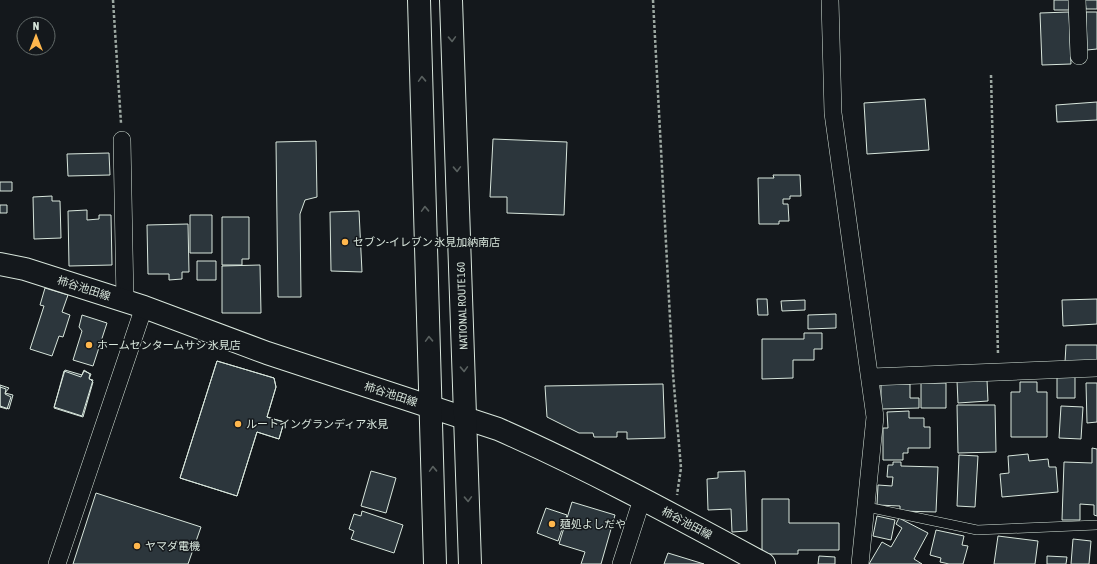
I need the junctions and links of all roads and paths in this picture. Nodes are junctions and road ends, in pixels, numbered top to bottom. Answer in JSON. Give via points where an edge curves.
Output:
{"nodes":[{"id":1,"x":114,"y":0,"type":"edge"},
{"id":2,"x":419,"y":0,"type":"edge"},
{"id":3,"x":451,"y":0,"type":"edge"},
{"id":4,"x":653,"y":0,"type":"edge"},
{"id":5,"x":830,"y":0,"type":"edge"},
{"id":6,"x":1077,"y":0,"type":"edge"},
{"id":7,"x":1080,"y":56,"type":"dead end"},
{"id":8,"x":991,"y":75,"type":"dead end"},
{"id":9,"x":122,"y":140,"type":"joint"},
{"id":10,"x":0,"y":264,"type":"edge"},
{"id":11,"x":134,"y":304,"type":"junction"},
{"id":12,"x":1097,"y":368,"type":"edge"},
{"id":13,"x":999,"y":372,"type":"junction"},
{"id":14,"x":870,"y":377,"type":"junction"},
{"id":15,"x":431,"y":407,"type":"junction"},
{"id":16,"x":466,"y":418,"type":"junction"},
{"id":17,"x":642,"y":499,"type":"junction"},
{"id":18,"x":867,"y":507,"type":"junction"},
{"id":19,"x":674,"y":516,"type":"junction"},
{"id":20,"x":1097,"y":525,"type":"edge"},
{"id":21,"x":57,"y":564,"type":"edge"},
{"id":22,"x":436,"y":564,"type":"edge"},
{"id":23,"x":470,"y":564,"type":"edge"},
{"id":24,"x":621,"y":564,"type":"edge"},
{"id":25,"x":764,"y":564,"type":"edge"},
{"id":26,"x":860,"y":564,"type":"edge"}],
"edges":[{"from":1,"to":9,"type":"path"},
{"from":15,"to":2,"type":"main road","one_way":true},
{"from":3,"to":16,"type":"main road","name":"NATIONAL ROUTE 160","one_way":true},
{"from":4,"to":19,"type":"path","via":[[672,374],[681,468]]},
{"from":5,"to":14,"type":"street","via":[[834,113]]},
{"from":6,"to":7,"type":"street"},
{"from":8,"to":13,"type":"path"},
{"from":9,"to":11,"type":"street"},
{"from":10,"to":11,"type":"main road","name":"柿谷池田線","via":[[25,269]]},
{"from":11,"to":15,"type":"main road","name":"柿谷池田線","via":[[267,353]]},
{"from":11,"to":21,"type":"street"},
{"from":12,"to":13,"type":"street"},
{"from":13,"to":14,"type":"street"},
{"from":14,"to":18,"type":"street","via":[[875,417]]},
{"from":15,"to":16,"type":"main road","name":"柿谷池田線"},
{"from":22,"to":15,"type":"main road","one_way":true},
{"from":16,"to":17,"type":"main road","name":"柿谷池田線","via":[[532,444]]},
{"from":16,"to":23,"type":"main road","name":"NATIONAL ROUTE 160","one_way":true},
{"from":17,"to":19,"type":"main road","name":"柿谷池田線"},
{"from":17,"to":24,"type":"street"},
{"from":18,"to":20,"type":"lane","via":[[977,530]]},
{"from":18,"to":26,"type":"street"},
{"from":19,"to":25,"type":"main road","name":"柿谷池田線"}]}
